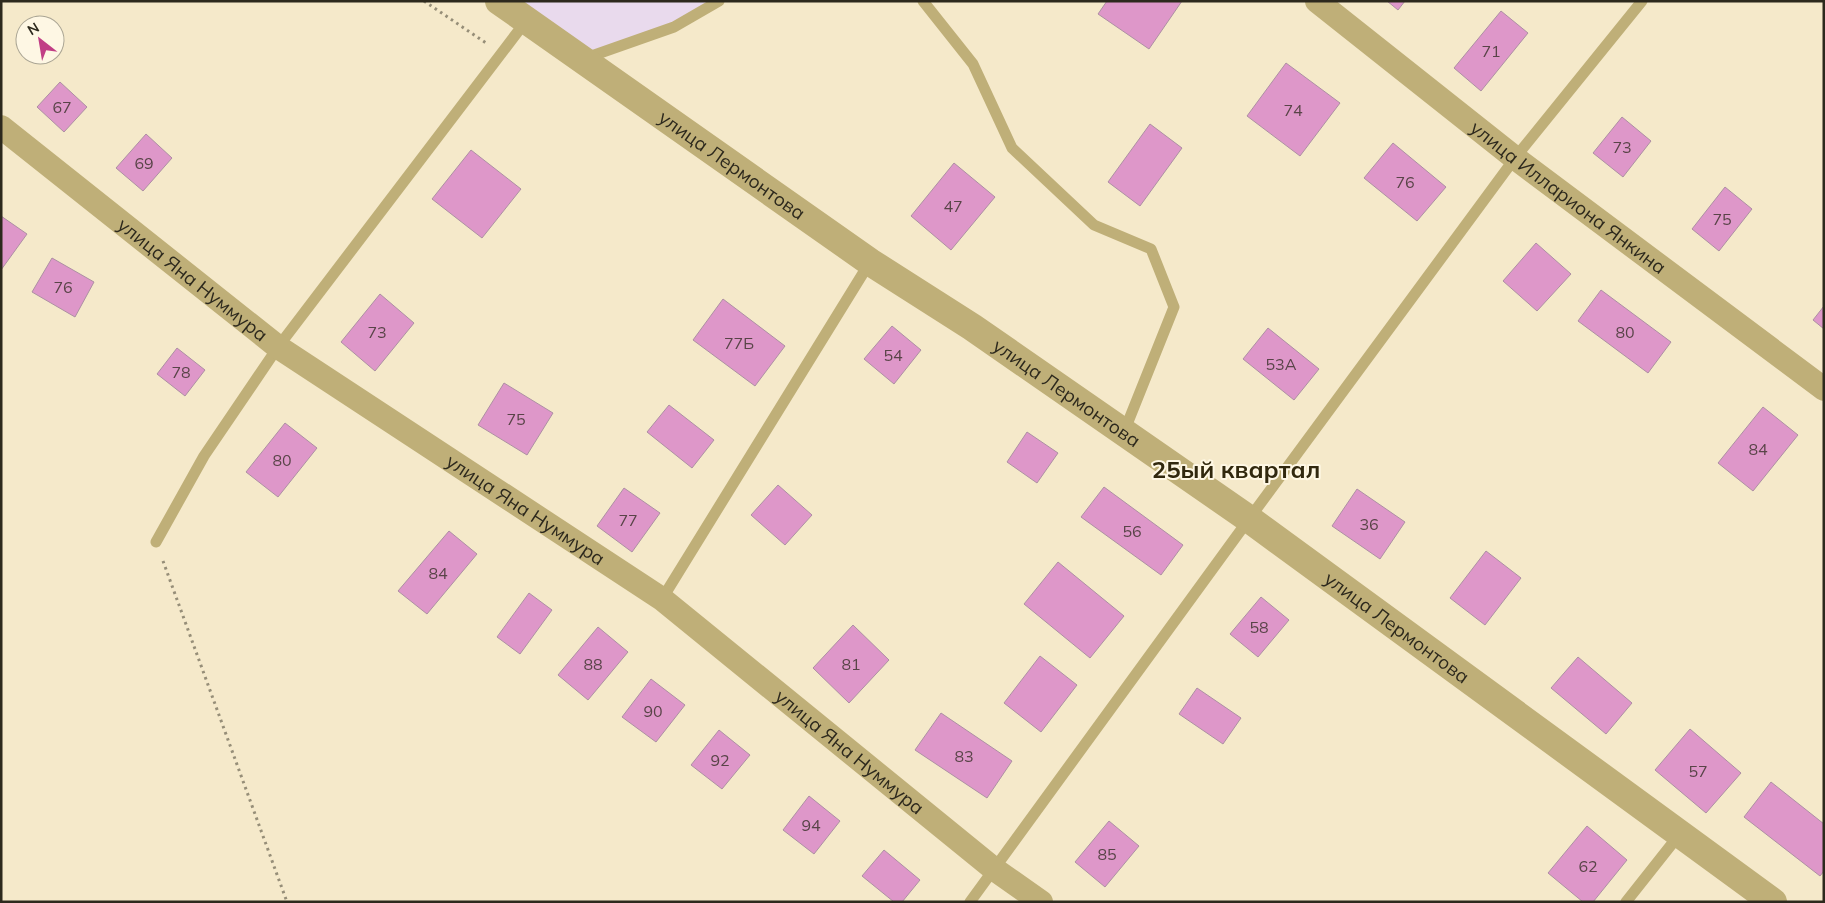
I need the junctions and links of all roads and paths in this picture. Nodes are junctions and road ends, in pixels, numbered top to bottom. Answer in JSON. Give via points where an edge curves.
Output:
{"nodes":[{"id":1,"x":424,"y":1,"type":"edge"},
{"id":2,"x":499,"y":1,"type":"edge"},
{"id":3,"x":719,"y":1,"type":"edge"},
{"id":4,"x":923,"y":1,"type":"edge"},
{"id":5,"x":1317,"y":1,"type":"edge"},
{"id":6,"x":1642,"y":1,"type":"edge"},
{"id":7,"x":526,"y":21,"type":"junction"},
{"id":8,"x":502,"y":53,"type":"junction"},
{"id":9,"x":581,"y":60,"type":"junction"},
{"id":10,"x":1,"y":127,"type":"edge"},
{"id":11,"x":1514,"y":158,"type":"junction"},
{"id":12,"x":870,"y":262,"type":"junction"},
{"id":13,"x":278,"y":347,"type":"junction"},
{"id":14,"x":1824,"y":389,"type":"edge"},
{"id":15,"x":1124,"y":432,"type":"junction"},
{"id":16,"x":1249,"y":519,"type":"junction"},
{"id":17,"x":156,"y":542,"type":"joint"},
{"id":18,"x":662,"y":599,"type":"junction"},
{"id":19,"x":1679,"y":835,"type":"junction"},
{"id":20,"x":994,"y":869,"type":"junction"},
{"id":21,"x":287,"y":902,"type":"edge"},
{"id":22,"x":970,"y":902,"type":"edge"},
{"id":23,"x":1041,"y":902,"type":"edge"},
{"id":24,"x":1626,"y":902,"type":"edge"},
{"id":25,"x":1773,"y":902,"type":"edge"}],
"edges":[{"from":1,"to":8,"type":"path"},
{"from":2,"to":7,"type":"street","name":"улица Лермонтова"},
{"from":3,"to":9,"type":"lane","via":[[674,27]]},
{"from":4,"to":15,"type":"lane","via":[[972,64],[1012,148],[1094,225],[1151,249],[1174,306]]},
{"from":5,"to":11,"type":"street","name":"улица Иллариона Янкина"},
{"from":6,"to":11,"type":"lane"},
{"from":7,"to":8,"type":"lane"},
{"from":7,"to":9,"type":"street","name":"улица Лермонтова"},
{"from":8,"to":13,"type":"lane"},
{"from":9,"to":12,"type":"street","name":"улица Лермонтова"},
{"from":10,"to":13,"type":"street","name":"улица Яна Нуммура"},
{"from":11,"to":14,"type":"street","name":"улица Иллариона Янкина"},
{"from":11,"to":16,"type":"lane"},
{"from":12,"to":15,"type":"street","name":"улица Лермонтова","via":[[972,327]]},
{"from":12,"to":18,"type":"lane"},
{"from":13,"to":17,"type":"lane","via":[[204,456]]},
{"from":13,"to":18,"type":"street","name":"улица Яна Нуммура"},
{"from":15,"to":16,"type":"street","name":"улица Лермонтова"},
{"from":16,"to":19,"type":"street","name":"улица Лермонтова"},
{"from":16,"to":20,"type":"lane"},
{"from":17,"to":21,"type":"path"},
{"from":18,"to":20,"type":"street","name":"улица Яна Нуммура"},
{"from":19,"to":24,"type":"lane"},
{"from":19,"to":25,"type":"street","name":"улица Лермонтова"},
{"from":20,"to":22,"type":"lane"},
{"from":20,"to":23,"type":"street","name":"улица Яна Нуммура"}]}
